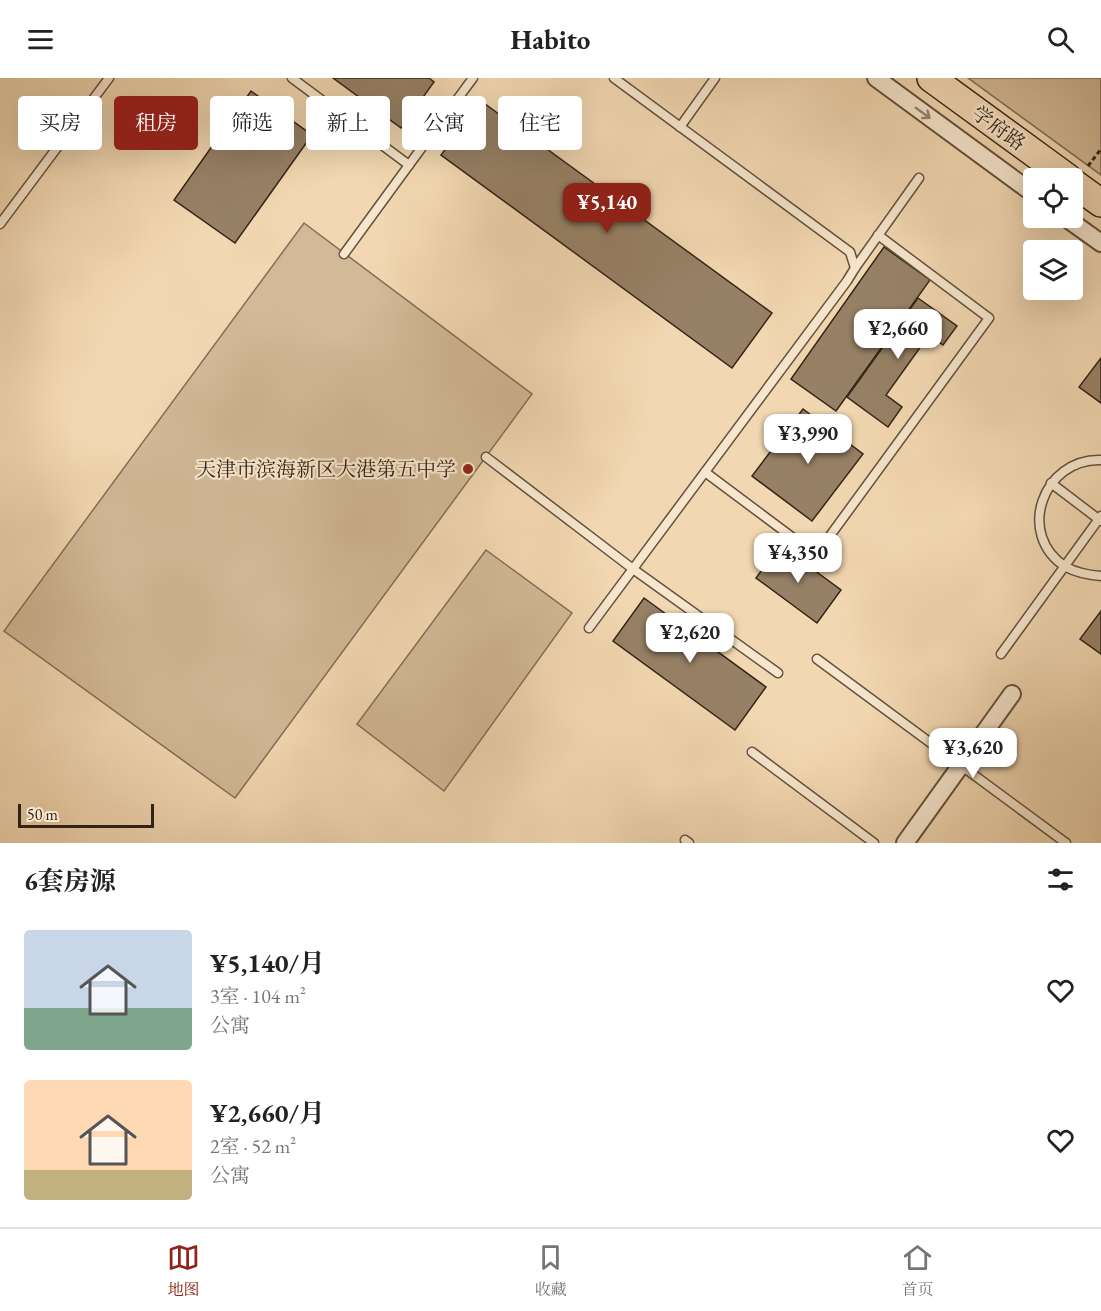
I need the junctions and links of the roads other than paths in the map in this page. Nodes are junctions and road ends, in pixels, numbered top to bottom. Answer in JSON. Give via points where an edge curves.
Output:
{"nodes":[{"id":1,"x":110,"y":78,"type":"edge"},
{"id":2,"x":292,"y":78,"type":"edge"},
{"id":3,"x":473,"y":78,"type":"edge"},
{"id":4,"x":614,"y":78,"type":"edge"},
{"id":5,"x":716,"y":78,"type":"edge"},
{"id":6,"x":876,"y":78,"type":"edge"},
{"id":7,"x":931,"y":78,"type":"edge"},
{"id":8,"x":680,"y":127,"type":"junction"},
{"id":9,"x":409,"y":165,"type":"junction"},
{"id":10,"x":1054,"y":168,"type":"edge"},
{"id":11,"x":919,"y":178,"type":"dead end"},
{"id":12,"x":1023,"y":186,"type":"edge"},
{"id":13,"x":1083,"y":190,"type":"edge"},
{"id":14,"x":1101,"y":203,"type":"edge"},
{"id":15,"x":0,"y":224,"type":"edge"},
{"id":16,"x":1080,"y":228,"type":"edge"},
{"id":17,"x":878,"y":235,"type":"junction"},
{"id":18,"x":1101,"y":243,"type":"edge"},
{"id":19,"x":344,"y":254,"type":"dead end"},
{"id":20,"x":855,"y":268,"type":"junction"},
{"id":21,"x":486,"y":457,"type":"dead end"},
{"id":22,"x":1101,"y":460,"type":"edge"},
{"id":23,"x":705,"y":472,"type":"junction"},
{"id":24,"x":1051,"y":483,"type":"junction"},
{"id":25,"x":1100,"y":518,"type":"edge"},
{"id":26,"x":1065,"y":566,"type":"junction"},
{"id":27,"x":633,"y":568,"type":"junction"},
{"id":28,"x":1101,"y":576,"type":"edge"},
{"id":29,"x":589,"y":628,"type":"dead end"},
{"id":30,"x":1001,"y":654,"type":"dead end"},
{"id":31,"x":817,"y":659,"type":"dead end"},
{"id":32,"x":778,"y":673,"type":"dead end"},
{"id":33,"x":1012,"y":694,"type":"dead end"},
{"id":34,"x":752,"y":752,"type":"dead end"},
{"id":35,"x":960,"y":766,"type":"junction"},
{"id":36,"x":874,"y":843,"type":"edge"},
{"id":37,"x":905,"y":843,"type":"edge"},
{"id":38,"x":1066,"y":843,"type":"edge"}],
"edges":[{"from":1,"to":15,"type":"lane"},
{"from":2,"to":9,"type":"lane"},
{"from":3,"to":9,"type":"lane"},
{"from":4,"to":8,"type":"lane"},
{"from":5,"to":8,"type":"lane"},
{"from":6,"to":12,"type":"street","one_way":true},
{"from":7,"to":10,"type":"highway","name":"学府路"},
{"from":8,"to":20,"type":"lane","via":[[850,252]]},
{"from":9,"to":19,"type":"lane"},
{"from":11,"to":17,"type":"lane"},
{"from":13,"to":14,"type":"highway"},
{"from":16,"to":18,"type":"street"},
{"from":17,"to":20,"type":"lane"},
{"from":17,"to":23,"type":"lane","via":[[989,318],[816,555]]},
{"from":20,"to":23,"type":"lane"},
{"from":21,"to":27,"type":"lane"},
{"from":22,"to":24,"type":"lane","via":[[1080,462]]},
{"from":23,"to":27,"type":"lane"},
{"from":24,"to":25,"type":"lane"},
{"from":24,"to":26,"type":"lane","via":[[1042,499],[1042,536],[1050,552]]},
{"from":25,"to":26,"type":"lane"},
{"from":26,"to":28,"type":"lane","via":[[1081,574]]},
{"from":26,"to":30,"type":"lane"},
{"from":27,"to":29,"type":"lane"},
{"from":27,"to":32,"type":"lane"},
{"from":31,"to":35,"type":"lane"},
{"from":33,"to":35,"type":"street"},
{"from":34,"to":36,"type":"lane"},
{"from":35,"to":37,"type":"street"},
{"from":35,"to":38,"type":"lane"}]}
